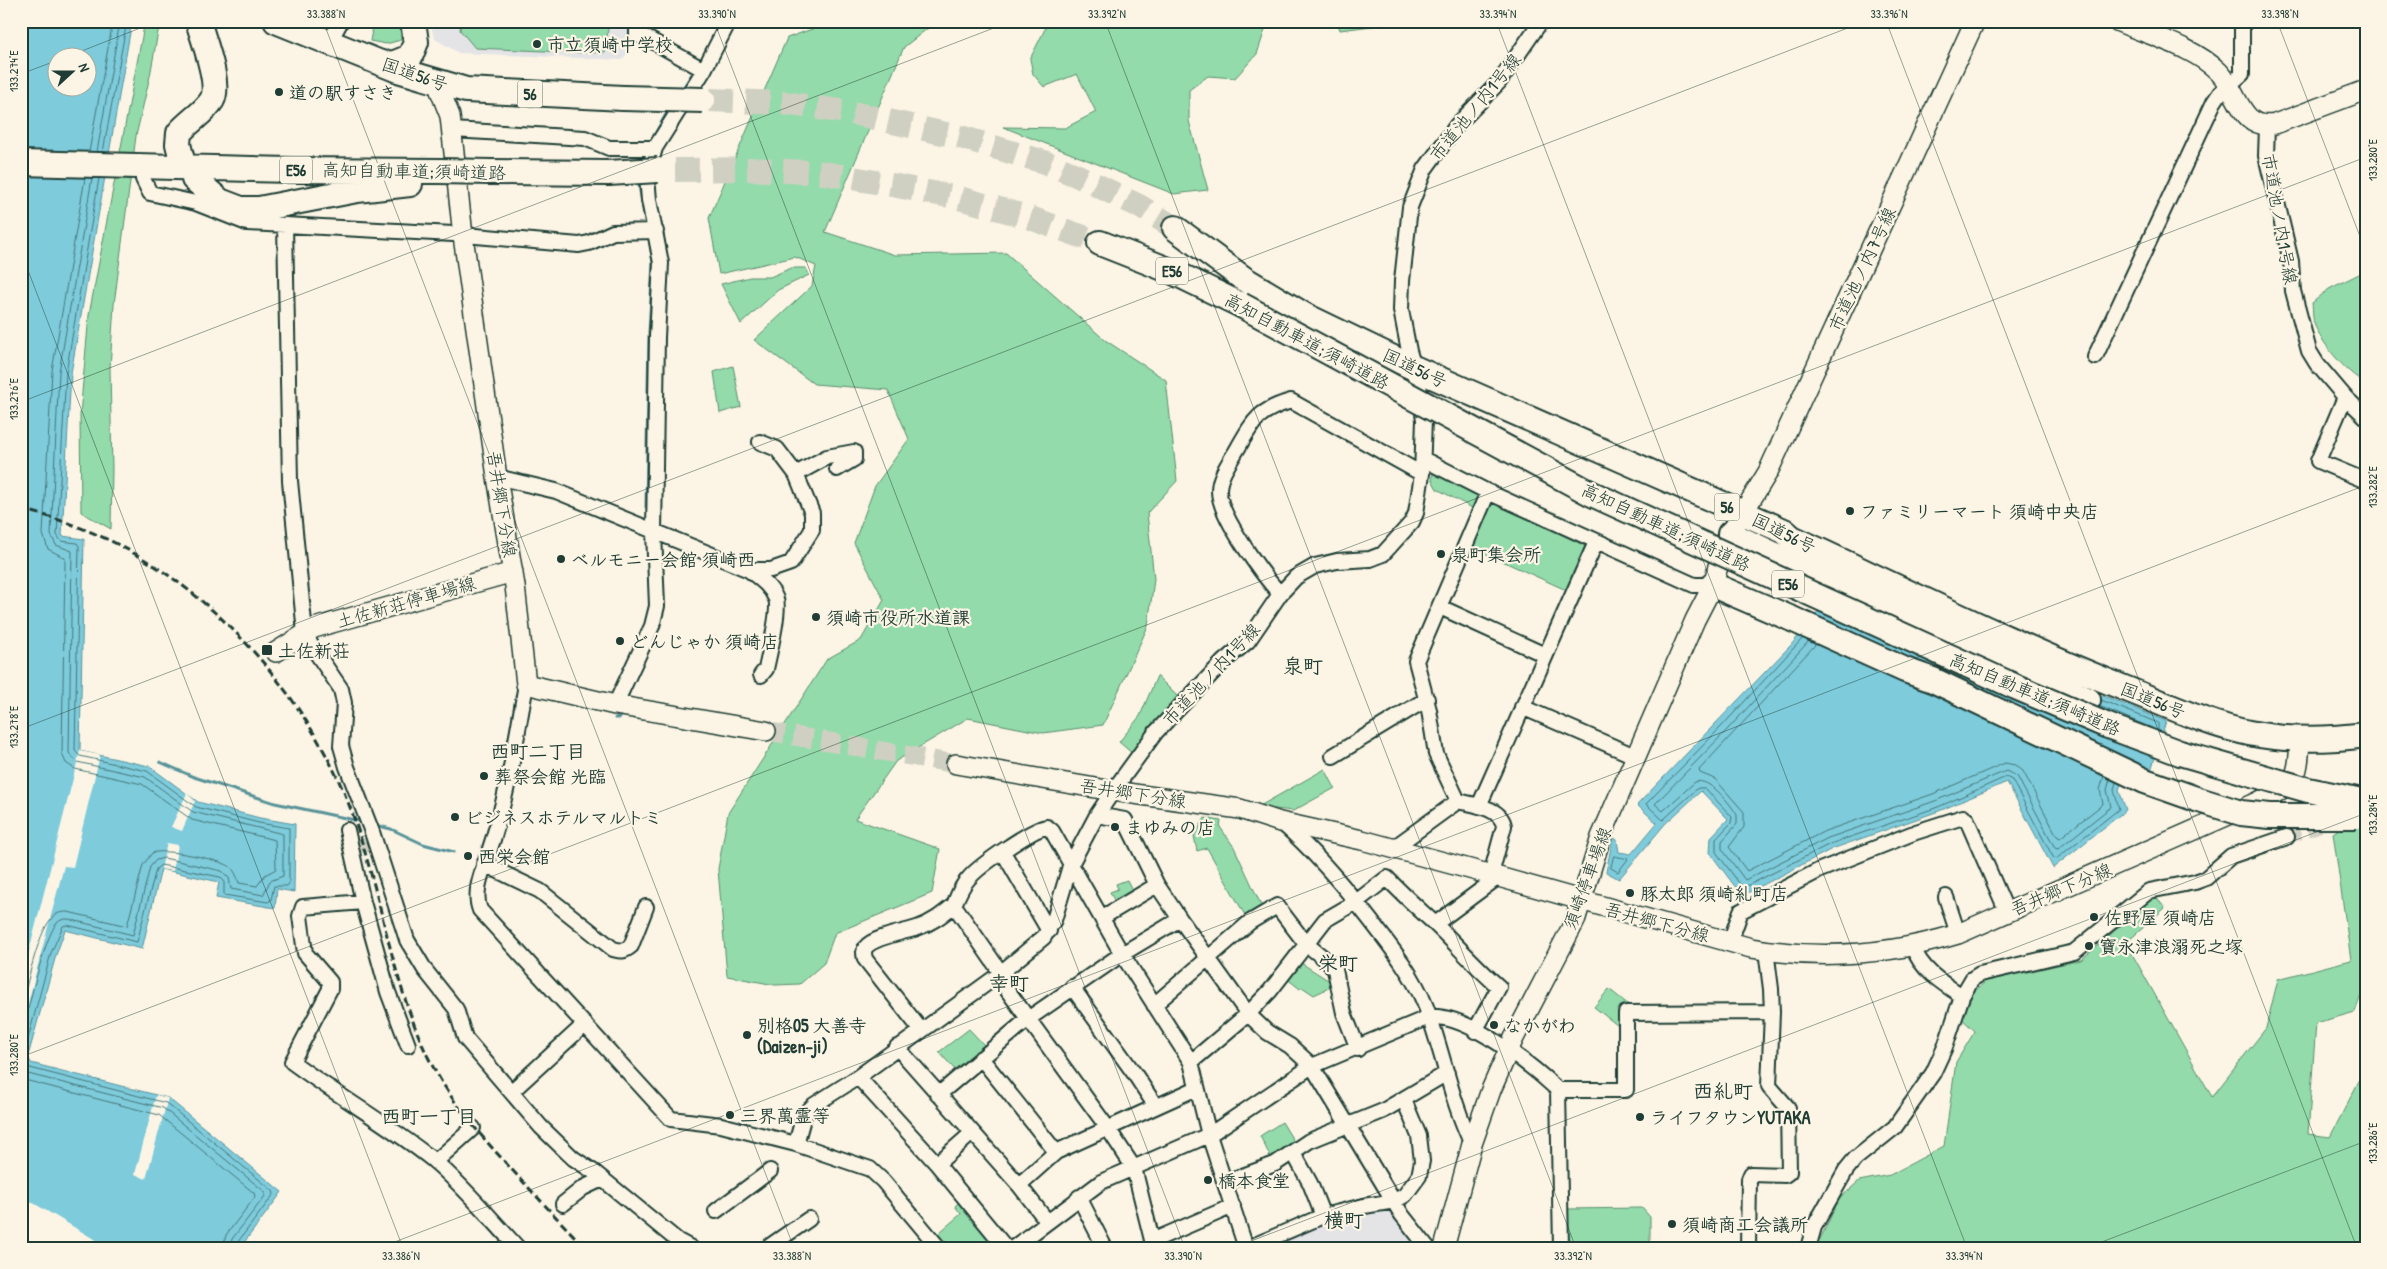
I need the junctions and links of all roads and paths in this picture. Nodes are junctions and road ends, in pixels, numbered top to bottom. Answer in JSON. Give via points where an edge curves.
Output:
{"nodes":[{"id":1,"x":198,"y":21,"type":"edge"},
{"id":2,"x":276,"y":21,"type":"edge"},
{"id":3,"x":414,"y":21,"type":"edge"},
{"id":4,"x":637,"y":21,"type":"edge"},
{"id":5,"x":729,"y":21,"type":"edge"},
{"id":6,"x":1541,"y":21,"type":"edge"},
{"id":7,"x":1975,"y":21,"type":"edge"},
{"id":8,"x":2117,"y":21,"type":"edge"},
{"id":9,"x":2242,"y":21,"type":"edge"},
{"id":10,"x":335,"y":31,"type":"edge"},
{"id":11,"x":384,"y":64,"type":"junction"},
{"id":12,"x":704,"y":70,"type":"junction"},
{"id":13,"x":437,"y":83,"type":"junction"},
{"id":14,"x":2229,"y":86,"type":"junction"},
{"id":15,"x":2366,"y":90,"type":"edge"},
{"id":16,"x":707,"y":100,"type":"tunnel mouth"},
{"id":17,"x":2267,"y":126,"type":"junction"},
{"id":18,"x":452,"y":130,"type":"junction"},
{"id":19,"x":181,"y":156,"type":"dead end"},
{"id":20,"x":21,"y":163,"type":"edge"},
{"id":21,"x":663,"y":163,"type":"junction"},
{"id":22,"x":149,"y":173,"type":"junction"},
{"id":23,"x":440,"y":177,"type":"junction"},
{"id":24,"x":194,"y":179,"type":"dead end"},
{"id":25,"x":285,"y":225,"type":"junction"},
{"id":26,"x":1175,"y":228,"type":"tunnel mouth"},
{"id":27,"x":656,"y":231,"type":"junction"},
{"id":28,"x":463,"y":236,"type":"junction"},
{"id":29,"x":1100,"y":243,"type":"tunnel mouth"},
{"id":30,"x":2095,"y":357,"type":"dead end"},
{"id":31,"x":1414,"y":368,"type":"junction"},
{"id":32,"x":2345,"y":397,"type":"junction"},
{"id":33,"x":2366,"y":417,"type":"edge"},
{"id":34,"x":760,"y":442,"type":"dead end"},
{"id":35,"x":1423,"y":459,"type":"junction"},
{"id":36,"x":837,"y":469,"type":"dead end"},
{"id":37,"x":796,"y":474,"type":"junction"},
{"id":38,"x":1422,"y":474,"type":"junction"},
{"id":39,"x":497,"y":477,"type":"junction"},
{"id":40,"x":2366,"y":481,"type":"edge"},
{"id":41,"x":1488,"y":492,"type":"junction"},
{"id":42,"x":1742,"y":512,"type":"junction"},
{"id":43,"x":654,"y":532,"type":"junction"},
{"id":44,"x":1730,"y":534,"type":"junction"},
{"id":45,"x":1596,"y":542,"type":"junction"},
{"id":46,"x":749,"y":570,"type":"junction"},
{"id":47,"x":513,"y":572,"type":"junction"},
{"id":48,"x":1713,"y":585,"type":"junction"},
{"id":49,"x":1280,"y":594,"type":"junction"},
{"id":50,"x":1440,"y":607,"type":"junction"},
{"id":51,"x":306,"y":633,"type":"junction"},
{"id":52,"x":276,"y":652,"type":"dead end"},
{"id":53,"x":1546,"y":655,"type":"junction"},
{"id":54,"x":761,"y":675,"type":"dead end"},
{"id":55,"x":526,"y":684,"type":"junction"},
{"id":56,"x":1427,"y":699,"type":"junction"},
{"id":57,"x":615,"y":705,"type":"junction"},
{"id":58,"x":1522,"y":708,"type":"junction"},
{"id":59,"x":766,"y":731,"type":"tunnel mouth"},
{"id":60,"x":2366,"y":735,"type":"edge"},
{"id":61,"x":2300,"y":739,"type":"junction"},
{"id":62,"x":1333,"y":756,"type":"dead end"},
{"id":63,"x":1637,"y":757,"type":"junction"},
{"id":64,"x":956,"y":764,"type":"tunnel mouth"},
{"id":65,"x":1113,"y":791,"type":"junction"},
{"id":66,"x":1458,"y":801,"type":"junction"},
{"id":67,"x":2363,"y":804,"type":"edge"},
{"id":68,"x":1479,"y":806,"type":"junction"},
{"id":69,"x":1097,"y":815,"type":"junction"},
{"id":70,"x":1280,"y":822,"type":"junction"},
{"id":71,"x":347,"y":830,"type":"dead end"},
{"id":72,"x":2287,"y":837,"type":"tunnel mouth"},
{"id":73,"x":365,"y":843,"type":"junction"},
{"id":74,"x":1392,"y":848,"type":"junction"},
{"id":75,"x":1003,"y":852,"type":"junction"},
{"id":76,"x":484,"y":864,"type":"junction"},
{"id":77,"x":1070,"y":866,"type":"junction"},
{"id":78,"x":1493,"y":876,"type":"junction"},
{"id":79,"x":1157,"y":884,"type":"junction"},
{"id":80,"x":1946,"y":897,"type":"dead end"},
{"id":81,"x":1582,"y":901,"type":"junction"},
{"id":82,"x":362,"y":902,"type":"junction"},
{"id":83,"x":1356,"y":902,"type":"junction"},
{"id":84,"x":954,"y":904,"type":"junction"},
{"id":85,"x":646,"y":908,"type":"dead end"},
{"id":86,"x":2007,"y":912,"type":"junction"},
{"id":87,"x":1102,"y":917,"type":"junction"},
{"id":88,"x":1180,"y":919,"type":"junction"},
{"id":89,"x":1435,"y":924,"type":"junction"},
{"id":90,"x":1049,"y":931,"type":"junction"},
{"id":91,"x":1958,"y":934,"type":"junction"},
{"id":92,"x":1730,"y":942,"type":"junction"},
{"id":93,"x":1306,"y":944,"type":"junction"},
{"id":94,"x":1913,"y":947,"type":"junction"},
{"id":95,"x":1766,"y":950,"type":"junction"},
{"id":96,"x":1122,"y":954,"type":"junction"},
{"id":97,"x":1209,"y":958,"type":"junction"},
{"id":98,"x":999,"y":974,"type":"junction"},
{"id":99,"x":1072,"y":987,"type":"junction"},
{"id":100,"x":1962,"y":996,"type":"junction"},
{"id":101,"x":1154,"y":1006,"type":"junction"},
{"id":102,"x":1772,"y":1012,"type":"junction"},
{"id":103,"x":1248,"y":1014,"type":"junction"},
{"id":104,"x":1429,"y":1017,"type":"junction"},
{"id":105,"x":1028,"y":1019,"type":"junction"},
{"id":106,"x":585,"y":1024,"type":"junction"},
{"id":107,"x":921,"y":1030,"type":"junction"},
{"id":108,"x":1475,"y":1031,"type":"junction"},
{"id":109,"x":408,"y":1045,"type":"dead end"},
{"id":110,"x":897,"y":1047,"type":"junction"},
{"id":111,"x":1358,"y":1048,"type":"junction"},
{"id":112,"x":1509,"y":1049,"type":"junction"},
{"id":113,"x":981,"y":1058,"type":"junction"},
{"id":114,"x":1191,"y":1062,"type":"junction"},
{"id":115,"x":1312,"y":1066,"type":"junction"},
{"id":116,"x":1447,"y":1073,"type":"junction"},
{"id":117,"x":858,"y":1076,"type":"junction"},
{"id":118,"x":1197,"y":1088,"type":"junction"},
{"id":119,"x":1558,"y":1090,"type":"junction"},
{"id":120,"x":511,"y":1092,"type":"junction"},
{"id":121,"x":938,"y":1095,"type":"junction"},
{"id":122,"x":1404,"y":1100,"type":"junction"},
{"id":123,"x":1155,"y":1105,"type":"junction"},
{"id":124,"x":1346,"y":1126,"type":"junction"},
{"id":125,"x":1107,"y":1127,"type":"junction"},
{"id":126,"x":473,"y":1128,"type":"dead end"},
{"id":127,"x":972,"y":1133,"type":"junction"},
{"id":128,"x":1209,"y":1135,"type":"junction"},
{"id":129,"x":796,"y":1144,"type":"junction"},
{"id":130,"x":1472,"y":1144,"type":"junction"},
{"id":131,"x":1056,"y":1152,"type":"junction"},
{"id":132,"x":1293,"y":1152,"type":"junction"},
{"id":133,"x":435,"y":1162,"type":"junction"},
{"id":134,"x":937,"y":1164,"type":"junction"},
{"id":135,"x":1134,"y":1168,"type":"junction"},
{"id":136,"x":770,"y":1171,"type":"dead end"},
{"id":137,"x":602,"y":1179,"type":"junction"},
{"id":138,"x":1226,"y":1182,"type":"junction"},
{"id":139,"x":1019,"y":1185,"type":"junction"},
{"id":140,"x":1079,"y":1197,"type":"junction"},
{"id":141,"x":1395,"y":1201,"type":"junction"},
{"id":142,"x":563,"y":1204,"type":"dead end"},
{"id":143,"x":1233,"y":1206,"type":"junction"},
{"id":144,"x":716,"y":1211,"type":"dead end"},
{"id":145,"x":1323,"y":1216,"type":"junction"},
{"id":146,"x":809,"y":1219,"type":"dead end"},
{"id":147,"x":1047,"y":1221,"type":"junction"},
{"id":148,"x":1153,"y":1244,"type":"edge"},
{"id":149,"x":680,"y":1246,"type":"edge"},
{"id":150,"x":518,"y":1248,"type":"edge"},
{"id":151,"x":767,"y":1248,"type":"edge"},
{"id":152,"x":939,"y":1248,"type":"edge"},
{"id":153,"x":1006,"y":1248,"type":"edge"},
{"id":154,"x":1013,"y":1248,"type":"edge"},
{"id":155,"x":1105,"y":1248,"type":"edge"},
{"id":156,"x":1247,"y":1248,"type":"edge"},
{"id":157,"x":1428,"y":1248,"type":"edge"},
{"id":158,"x":1444,"y":1248,"type":"edge"},
{"id":159,"x":1561,"y":1248,"type":"edge"},
{"id":160,"x":1748,"y":1248,"type":"edge"},
{"id":161,"x":1808,"y":1248,"type":"edge"}],
"edges":[{"from":1,"to":19,"type":"highway","via":[[215,92],[179,133]]},
{"from":2,"to":10,"type":"highway","name":"国道56号","number":"56"},
{"from":3,"to":11,"type":"highway","via":[[416,42],[410,57]]},
{"from":3,"to":13,"type":"highway"},
{"from":4,"to":12,"type":"street","via":[[637,35]]},
{"from":5,"to":12,"type":"street"},
{"from":6,"to":31,"type":"street","name":"市道池ノ内1号線","via":[[1499,82],[1457,125],[1420,180],[1410,207],[1401,310]]},
{"from":7,"to":42,"type":"main road","name":"市道池ノ内7号線","via":[[1768,472]]},
{"from":8,"to":14,"type":"main road","via":[[2204,60],[2220,73]]},
{"from":9,"to":14,"type":"street","via":[[2244,69]]},
{"from":10,"to":11,"type":"highway","name":"国道56号","number":"56"},
{"from":11,"to":13,"type":"highway","name":"国道56号","number":"56"},
{"from":12,"to":21,"type":"street"},
{"from":13,"to":16,"type":"highway","name":"国道56号","number":"56","bridge":true,"via":[[485,92]]},
{"from":13,"to":18,"type":"main road","name":"吾井郷下分線"},
{"from":14,"to":17,"type":"main road","via":[[2246,116]]},
{"from":14,"to":30,"type":"street","via":[[2214,102]]},
{"from":15,"to":17,"type":"main road"},
{"from":17,"to":32,"type":"street","name":"市道池ノ内1号線","via":[[2266,156],[2291,261],[2291,281],[2302,330],[2316,364]]},
{"from":18,"to":21,"type":"street","via":[[585,138]]},
{"from":18,"to":28,"type":"main road","name":"吾井郷下分線"},
{"from":20,"to":22,"type":"highway","number":"E56"},
{"from":21,"to":23,"type":"highway","bridge":true,"via":[[608,172]]},
{"from":21,"to":27,"type":"street","via":[[647,177]]},
{"from":22,"to":23,"type":"highway","name":"高知自動車道;須崎道路","number":"E56"},
{"from":22,"to":25,"type":"street","via":[[150,193],[196,203],[247,223]]},
{"from":23,"to":24,"type":"highway","via":[[259,209],[241,209],[220,201]]},
{"from":25,"to":28,"type":"street"},
{"from":25,"to":51,"type":"street","via":[[290,481]]},
{"from":26,"to":31,"type":"highway","name":"国道56号","number":"56","via":[[1282,303]]},
{"from":27,"to":28,"type":"street","via":[[613,232],[579,245]]},
{"from":27,"to":43,"type":"street","via":[[661,288],[657,337]]},
{"from":28,"to":39,"type":"main road","name":"吾井郷下分線"},
{"from":29,"to":67,"type":"highway","name":"高知自動車道;須崎道路","number":"E56","bridge":true,"via":[[1171,271],[1241,305],[1590,493],[2016,687],[2190,756]]},
{"from":31,"to":35,"type":"street","name":"市道池ノ内1号線","via":[[1424,420]]},
{"from":31,"to":42,"type":"highway","name":"国道56号","number":"56"},
{"from":32,"to":33,"type":"street","name":"市道池ノ内1号線"},
{"from":32,"to":40,"type":"street","via":[[2318,461]]},
{"from":34,"to":37,"type":"street","via":[[777,449]]},
{"from":35,"to":38,"type":"street","name":"市道池ノ内1号線"},
{"from":35,"to":41,"type":"street"},
{"from":36,"to":37,"type":"street","via":[[854,459],[854,452],[827,457]]},
{"from":37,"to":46,"type":"street","via":[[812,513],[809,538],[791,564],[771,570]]},
{"from":38,"to":49,"type":"street","name":"市道池ノ内1号線","via":[[1412,522],[1388,550],[1370,559],[1315,566],[1296,577]]},
{"from":38,"to":49,"type":"street","via":[[1291,401],[1263,412],[1254,420],[1223,475],[1219,490],[1223,510],[1256,565]]},
{"from":39,"to":43,"type":"street","via":[[556,491]]},
{"from":39,"to":47,"type":"main road","name":"吾井郷下分線"},
{"from":41,"to":45,"type":"street"},
{"from":41,"to":50,"type":"street"},
{"from":42,"to":44,"type":"main road","name":"須崎停車場線"},
{"from":42,"to":61,"type":"highway","name":"国道56号","number":"56","via":[[2086,673],[2218,725],[2250,733]]},
{"from":43,"to":46,"type":"street"},
{"from":43,"to":57,"type":"street","via":[[655,616]]},
{"from":44,"to":48,"type":"main road","name":"須崎停車場線","via":[[1720,555]]},
{"from":44,"to":67,"type":"highway","via":[[2162,732]]},
{"from":45,"to":48,"type":"street","via":[[1694,585]]},
{"from":45,"to":53,"type":"street"},
{"from":46,"to":54,"type":"street","via":[[763,581],[777,600],[766,669]]},
{"from":47,"to":51,"type":"main road","name":"土佐新荘停車場線","via":[[314,628]]},
{"from":47,"to":55,"type":"main road","name":"吾井郷下分線"},
{"from":48,"to":63,"type":"main road","name":"須崎停車場線"},
{"from":48,"to":67,"type":"highway","bridge":true,"via":[[1933,680],[2145,781],[2199,800],[2241,813],[2260,815]]},
{"from":49,"to":65,"type":"street","name":"市道池ノ内1号線","via":[[1248,641],[1156,732]]},
{"from":50,"to":53,"type":"street"},
{"from":50,"to":56,"type":"street","via":[[1416,661]]},
{"from":51,"to":52,"type":"main road","name":"土佐新荘停車場線"},
{"from":51,"to":73,"type":"street","via":[[341,689],[344,702],[341,746],[366,816]]},
{"from":53,"to":58,"type":"street"},
{"from":55,"to":57,"type":"main road"},
{"from":55,"to":76,"type":"street","via":[[504,798]]},
{"from":56,"to":62,"type":"street"},
{"from":56,"to":66,"type":"street","via":[[1436,754]]},
{"from":57,"to":59,"type":"main road"},
{"from":58,"to":63,"type":"street"},
{"from":58,"to":68,"type":"street"},
{"from":60,"to":61,"type":"highway","name":"国道56号","number":"56"},
{"from":61,"to":86,"type":"main road","name":"吾井郷下分線","via":[[2299,769],[2289,785],[2213,822]]},
{"from":63,"to":81,"type":"main road","name":"須崎停車場線","via":[[1602,837]]},
{"from":64,"to":65,"type":"main road","name":"吾井郷下分線"},
{"from":65,"to":69,"type":"street","name":"市道池ノ内1号線"},
{"from":65,"to":70,"type":"main road","name":"吾井郷下分線","via":[[1240,809]]},
{"from":66,"to":68,"type":"street"},
{"from":66,"to":74,"type":"street"},
{"from":68,"to":78,"type":"street","via":[[1500,815],[1504,826]]},
{"from":69,"to":77,"type":"street","name":"市道池ノ内1号線"},
{"from":69,"to":79,"type":"street","via":[[1125,820]]},
{"from":70,"to":74,"type":"main road","name":"吾井郷下分線"},
{"from":70,"to":83,"type":"street","via":[[1304,842]]},
{"from":71,"to":73,"type":"street"},
{"from":72,"to":100,"type":"street","via":[[2230,856],[2206,878],[2149,891],[2074,952],[1980,974],[1972,979]]},
{"from":73,"to":82,"type":"street"},
{"from":73,"to":120,"type":"street","via":[[412,948],[456,1010],[465,1038]]},
{"from":74,"to":78,"type":"main road","name":"吾井郷下分線"},
{"from":75,"to":77,"type":"street","via":[[1031,833],[1046,828],[1052,831]]},
{"from":75,"to":84,"type":"street","via":[[969,878]]},
{"from":75,"to":90,"type":"street"},
{"from":76,"to":85,"type":"street","via":[[540,891],[613,949],[621,951],[630,946]]},
{"from":76,"to":106,"type":"street","via":[[477,896],[480,910]]},
{"from":77,"to":87,"type":"street"},
{"from":77,"to":90,"type":"street","name":"市道池ノ内1号線"},
{"from":78,"to":81,"type":"main road","name":"吾井郷下分線"},
{"from":78,"to":89,"type":"street"},
{"from":79,"to":87,"type":"street"},
{"from":79,"to":88,"type":"street"},
{"from":80,"to":91,"type":"street"},
{"from":81,"to":92,"type":"main road","name":"吾井郷下分線"},
{"from":81,"to":112,"type":"main road","name":"須崎停車場線"},
{"from":82,"to":109,"type":"street","via":[[388,992]]},
{"from":82,"to":133,"type":"street","via":[[303,907],[300,916],[305,954],[330,982],[330,989],[292,1062],[388,1126]]},
{"from":83,"to":89,"type":"street","via":[[1387,878]]},
{"from":83,"to":93,"type":"street","via":[[1325,920]]},
{"from":83,"to":104,"type":"street","via":[[1412,979]]},
{"from":84,"to":98,"type":"street"},
{"from":84,"to":107,"type":"street","via":[[939,918],[881,939],[863,951],[865,959]]},
{"from":86,"to":91,"type":"main road","name":"吾井郷下分線"},
{"from":86,"to":92,"type":"street","via":[[1963,817],[1820,870],[1741,911]]},
{"from":87,"to":96,"type":"street"},
{"from":88,"to":96,"type":"street"},
{"from":88,"to":97,"type":"street"},
{"from":89,"to":108,"type":"street","via":[[1472,964],[1499,987]]},
{"from":90,"to":98,"type":"street"},
{"from":91,"to":94,"type":"main road","name":"吾井郷下分線"},
{"from":92,"to":95,"type":"main road","name":"吾井郷下分線"},
{"from":93,"to":97,"type":"street","via":[[1277,906],[1250,922]]},
{"from":93,"to":103,"type":"street"},
{"from":93,"to":111,"type":"street","via":[[1335,970],[1344,1012]]},
{"from":94,"to":95,"type":"main road","name":"吾井郷下分線","via":[[1844,954]]},
{"from":94,"to":100,"type":"street","via":[[1925,968]]},
{"from":95,"to":102,"type":"street"},
{"from":96,"to":99,"type":"street"},
{"from":96,"to":101,"type":"street"},
{"from":97,"to":101,"type":"street"},
{"from":97,"to":103,"type":"street"},
{"from":98,"to":105,"type":"street"},
{"from":98,"to":107,"type":"street"},
{"from":99,"to":105,"type":"street"},
{"from":99,"to":123,"type":"street"},
{"from":100,"to":161,"type":"street","via":[[1933,1073],[1895,1127],[1846,1170],[1814,1227]]},
{"from":101,"to":114,"type":"street"},
{"from":102,"to":119,"type":"street","via":[[1626,1013],[1626,1090]]},
{"from":102,"to":160,"type":"street","via":[[1769,1086],[1788,1108],[1789,1172],[1751,1174]]},
{"from":103,"to":114,"type":"street"},
{"from":103,"to":115,"type":"street"},
{"from":104,"to":108,"type":"street","via":[[1440,1016]]},
{"from":104,"to":111,"type":"street"},
{"from":104,"to":116,"type":"street"},
{"from":105,"to":113,"type":"street"},
{"from":105,"to":125,"type":"street"},
{"from":106,"to":120,"type":"street"},
{"from":106,"to":129,"type":"street","via":[[671,1119],[722,1125]]},
{"from":107,"to":110,"type":"street"},
{"from":108,"to":112,"type":"street"},
{"from":110,"to":117,"type":"street"},
{"from":110,"to":121,"type":"street"},
{"from":111,"to":115,"type":"street"},
{"from":112,"to":119,"type":"street"},
{"from":112,"to":130,"type":"main road","name":"須崎停車場線"},
{"from":113,"to":121,"type":"street"},
{"from":113,"to":131,"type":"street"},
{"from":114,"to":118,"type":"street"},
{"from":115,"to":124,"type":"street"},
{"from":115,"to":128,"type":"street"},
{"from":116,"to":122,"type":"street"},
{"from":116,"to":130,"type":"street"},
{"from":117,"to":129,"type":"street","via":[[814,1104],[804,1115]]},
{"from":117,"to":134,"type":"street"},
{"from":118,"to":123,"type":"street"},
{"from":118,"to":128,"type":"street"},
{"from":119,"to":159,"type":"street"},
{"from":120,"to":137,"type":"street","via":[[573,1158]]},
{"from":121,"to":127,"type":"street"},
{"from":122,"to":124,"type":"street"},
{"from":122,"to":141,"type":"street","via":[[1419,1136],[1422,1161],[1412,1188]]},
{"from":123,"to":125,"type":"street"},
{"from":124,"to":132,"type":"street","via":[[1327,1132]]},
{"from":124,"to":141,"type":"street"},
{"from":125,"to":131,"type":"street"},
{"from":125,"to":135,"type":"street"},
{"from":126,"to":133,"type":"street"},
{"from":127,"to":134,"type":"street"},
{"from":127,"to":139,"type":"street"},
{"from":128,"to":135,"type":"street"},
{"from":128,"to":138,"type":"street"},
{"from":129,"to":152,"type":"street","via":[[870,1169]]},
{"from":130,"to":158,"type":"main road","name":"須崎停車場線"},
{"from":131,"to":139,"type":"street"},
{"from":132,"to":138,"type":"street","via":[[1275,1164]]},
{"from":132,"to":145,"type":"street"},
{"from":133,"to":150,"type":"street"},
{"from":134,"to":153,"type":"street"},
{"from":135,"to":140,"type":"street","via":[[1101,1182]]},
{"from":135,"to":148,"type":"street"},
{"from":136,"to":144,"type":"street"},
{"from":137,"to":142,"type":"street","via":[[582,1188]]},
{"from":137,"to":149,"type":"street"},
{"from":138,"to":143,"type":"street"},
{"from":139,"to":147,"type":"street"},
{"from":140,"to":147,"type":"street"},
{"from":140,"to":155,"type":"street"},
{"from":141,"to":145,"type":"street"},
{"from":141,"to":157,"type":"street"},
{"from":143,"to":148,"type":"street"},
{"from":143,"to":156,"type":"street"},
{"from":145,"to":156,"type":"street"},
{"from":146,"to":151,"type":"street"},
{"from":147,"to":154,"type":"street"}]}
